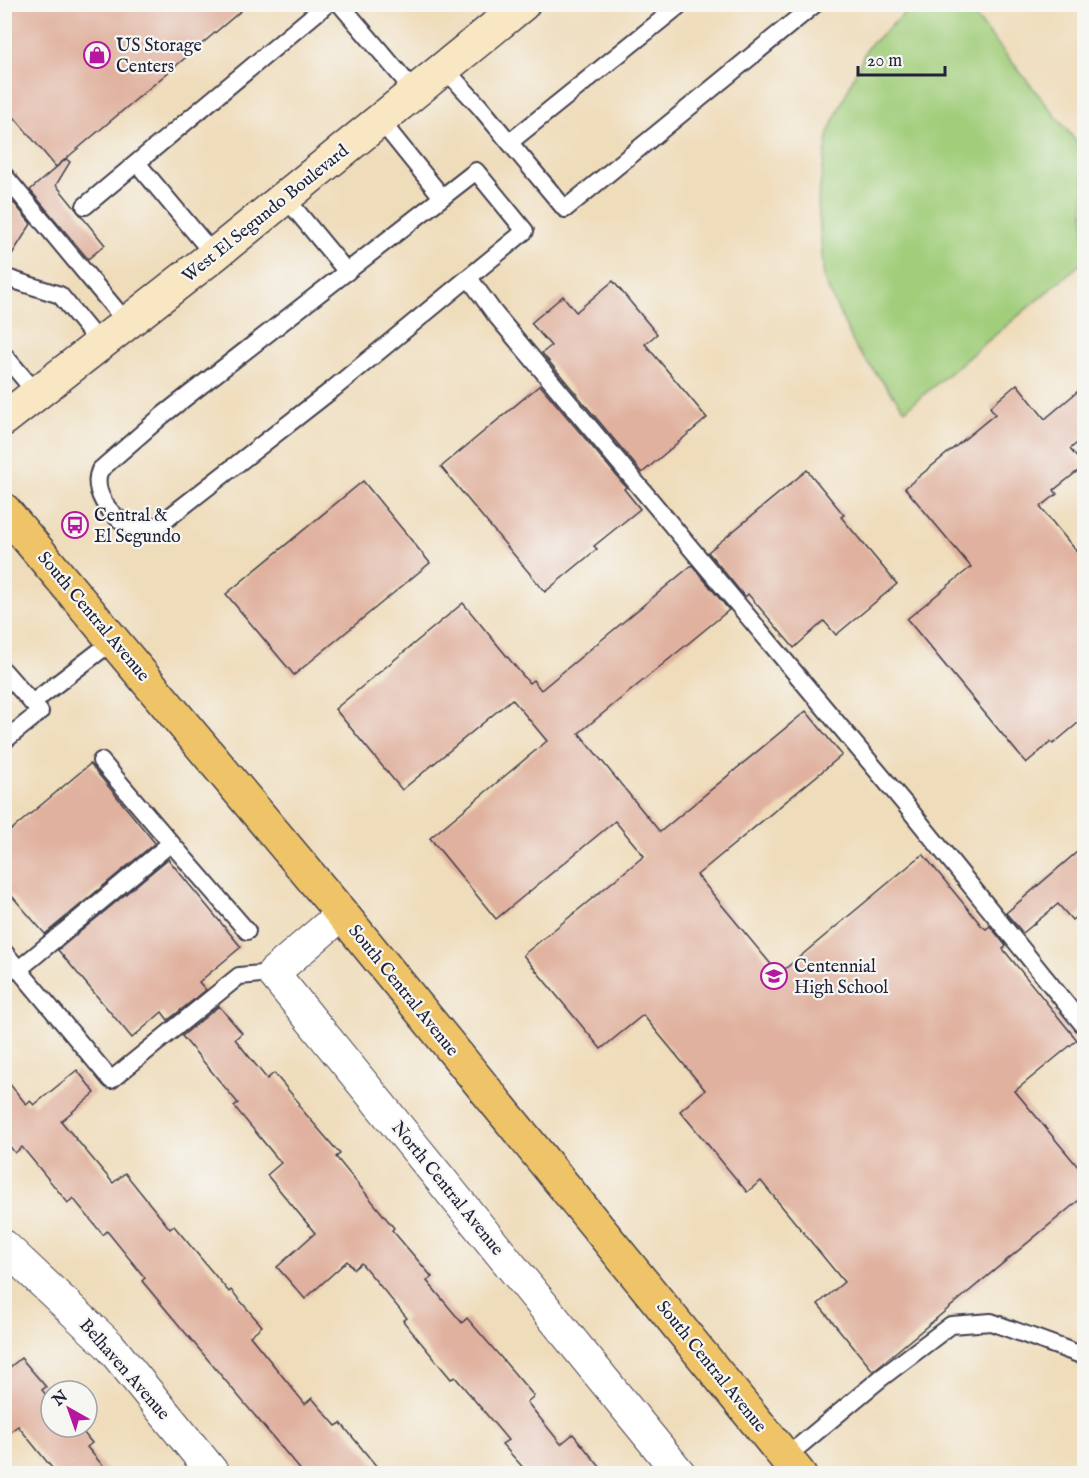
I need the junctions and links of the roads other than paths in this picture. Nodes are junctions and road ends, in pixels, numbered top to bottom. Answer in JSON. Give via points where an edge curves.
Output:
{"nodes":[{"id":1,"x":327,"y":4,"type":"edge"},
{"id":2,"x":340,"y":4,"type":"edge"},
{"id":3,"x":523,"y":4,"type":"edge"},
{"id":4,"x":681,"y":4,"type":"edge"},
{"id":5,"x":815,"y":4,"type":"edge"},
{"id":6,"x":444,"y":68,"type":"junction"},
{"id":7,"x":415,"y":92,"type":"junction"},
{"id":8,"x":380,"y":120,"type":"junction"},
{"id":9,"x":510,"y":142,"type":"junction"},
{"id":10,"x":137,"y":163,"type":"junction"},
{"id":11,"x":4,"y":175,"type":"edge"},
{"id":12,"x":285,"y":197,"type":"junction"},
{"id":13,"x":442,"y":197,"type":"junction"},
{"id":14,"x":85,"y":206,"type":"dead end"},
{"id":15,"x":214,"y":255,"type":"junction"},
{"id":16,"x":347,"y":272,"type":"junction"},
{"id":17,"x":4,"y":277,"type":"edge"},
{"id":18,"x":469,"y":278,"type":"junction"},
{"id":19,"x":128,"y":323,"type":"junction"},
{"id":20,"x":100,"y":344,"type":"junction"},
{"id":21,"x":4,"y":356,"type":"edge"},
{"id":22,"x":37,"y":394,"type":"junction"},
{"id":23,"x":4,"y":419,"type":"edge"},
{"id":24,"x":4,"y":510,"type":"edge"},
{"id":25,"x":114,"y":640,"type":"junction"},
{"id":26,"x":4,"y":671,"type":"edge"},
{"id":27,"x":32,"y":704,"type":"junction"},
{"id":28,"x":4,"y":741,"type":"edge"},
{"id":29,"x":102,"y":761,"type":"dead end"},
{"id":30,"x":171,"y":843,"type":"junction"},
{"id":31,"x":342,"y":914,"type":"junction"},
{"id":32,"x":248,"y":931,"type":"dead end"},
{"id":33,"x":4,"y":952,"type":"edge"},
{"id":34,"x":18,"y":969,"type":"junction"},
{"id":35,"x":273,"y":973,"type":"junction"},
{"id":36,"x":1084,"y":1026,"type":"edge"},
{"id":37,"x":4,"y":1246,"type":"edge"},
{"id":38,"x":1084,"y":1356,"type":"edge"},
{"id":39,"x":793,"y":1465,"type":"edge"},
{"id":40,"x":214,"y":1473,"type":"edge"},
{"id":41,"x":680,"y":1473,"type":"edge"}],
"edges":[{"from":1,"to":10,"type":"lane"},
{"from":2,"to":7,"type":"lane"},
{"from":3,"to":6,"type":"main road","name":"West El Segundo Boulevard"},
{"from":4,"to":9,"type":"lane"},
{"from":5,"to":9,"type":"lane","via":[[565,209]]},
{"from":6,"to":7,"type":"main road","name":"West El Segundo Boulevard"},
{"from":6,"to":9,"type":"lane"},
{"from":7,"to":8,"type":"main road","name":"West El Segundo Boulevard"},
{"from":8,"to":12,"type":"main road","name":"West El Segundo Boulevard"},
{"from":8,"to":13,"type":"lane"},
{"from":10,"to":14,"type":"lane"},
{"from":10,"to":15,"type":"lane"},
{"from":11,"to":19,"type":"lane"},
{"from":12,"to":15,"type":"main road","name":"West El Segundo Boulevard"},
{"from":12,"to":16,"type":"lane"},
{"from":13,"to":16,"type":"lane"},
{"from":13,"to":18,"type":"lane","via":[[476,171],[525,231]]},
{"from":15,"to":19,"type":"main road","name":"West El Segundo Boulevard"},
{"from":16,"to":18,"type":"lane","via":[[100,470],[96,477],[98,492],[116,515],[136,528],[152,529],[164,522]]},
{"from":17,"to":20,"type":"lane","via":[[60,295]]},
{"from":18,"to":36,"type":"lane"},
{"from":19,"to":20,"type":"main road","name":"West El Segundo Boulevard"},
{"from":20,"to":22,"type":"main road","name":"West El Segundo Boulevard"},
{"from":21,"to":22,"type":"lane"},
{"from":22,"to":23,"type":"main road","name":"West El Segundo Boulevard"},
{"from":24,"to":25,"type":"main road","name":"South Central Avenue"},
{"from":25,"to":27,"type":"lane"},
{"from":25,"to":31,"type":"main road","name":"South Central Avenue"},
{"from":26,"to":27,"type":"lane"},
{"from":27,"to":28,"type":"lane","via":[[40,712]]},
{"from":29,"to":30,"type":"lane"},
{"from":30,"to":32,"type":"lane"},
{"from":30,"to":34,"type":"lane"},
{"from":31,"to":35,"type":"street"},
{"from":31,"to":39,"type":"main road","name":"South Central Avenue"},
{"from":33,"to":34,"type":"lane"},
{"from":34,"to":35,"type":"lane","via":[[111,1080],[239,976]]},
{"from":35,"to":41,"type":"street","name":"North Central Avenue"},
{"from":37,"to":40,"type":"street","name":"Belhaven Avenue","via":[[109,1345]]},
{"from":38,"to":39,"type":"lane","via":[[991,1322],[951,1325],[881,1378]]}]}
